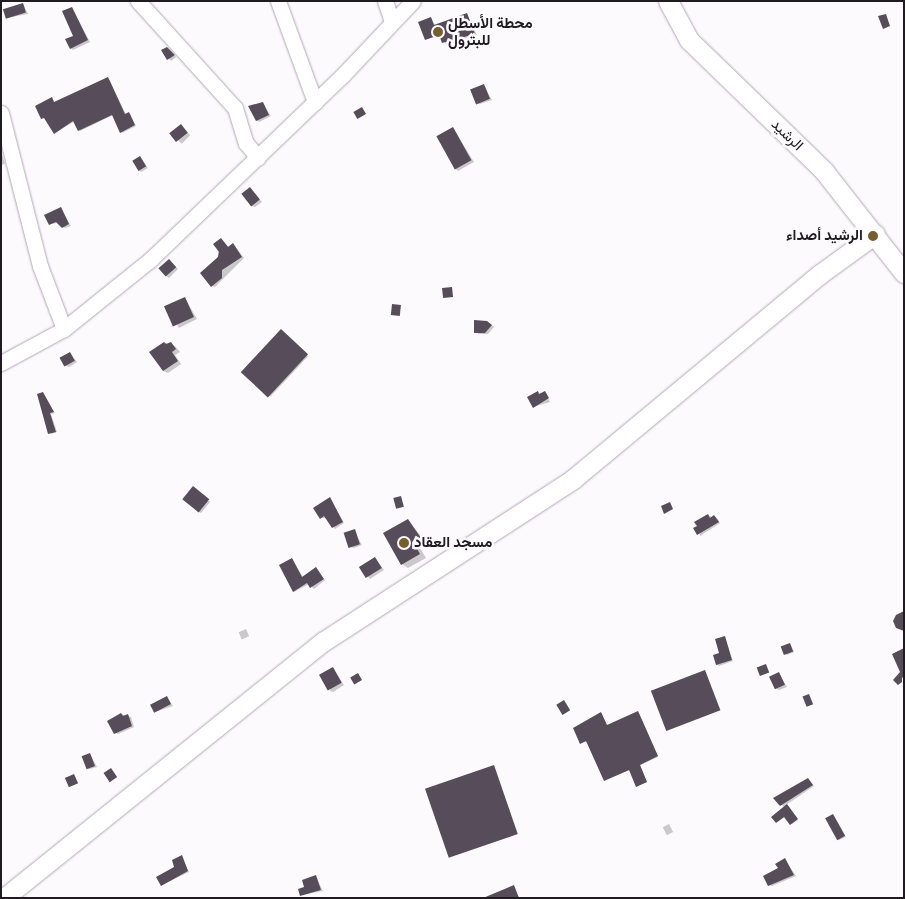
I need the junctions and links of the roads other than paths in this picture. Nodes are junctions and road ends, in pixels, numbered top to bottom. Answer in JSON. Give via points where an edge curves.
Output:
{"nodes":[{"id":1,"x":138,"y":1,"type":"edge"},
{"id":2,"x":278,"y":1,"type":"edge"},
{"id":3,"x":385,"y":1,"type":"edge"},
{"id":4,"x":413,"y":1,"type":"edge"},
{"id":5,"x":668,"y":1,"type":"edge"},
{"id":6,"x":392,"y":21,"type":"junction"},
{"id":7,"x":315,"y":102,"type":"junction"},
{"id":8,"x":1,"y":113,"type":"edge"},
{"id":9,"x":258,"y":158,"type":"junction"},
{"id":10,"x":875,"y":234,"type":"junction"},
{"id":11,"x":904,"y":273,"type":"edge"},
{"id":12,"x":64,"y":329,"type":"junction"},
{"id":13,"x":1,"y":363,"type":"edge"},
{"id":14,"x":4,"y":898,"type":"edge"}],
"edges":[{"from":1,"to":9,"type":"street","via":[[235,108],[246,143]]},
{"from":2,"to":7,"type":"street"},
{"from":3,"to":6,"type":"street"},
{"from":4,"to":6,"type":"street"},
{"from":5,"to":10,"type":"main road","name":"الرشيد","via":[[689,40],[824,171]]},
{"from":6,"to":7,"type":"street"},
{"from":7,"to":9,"type":"street"},
{"from":8,"to":12,"type":"street","via":[[40,266]]},
{"from":9,"to":12,"type":"street","via":[[151,259]]},
{"from":10,"to":11,"type":"main road","name":"الرشيد"},
{"from":10,"to":14,"type":"main road","via":[[820,274],[573,479],[324,641]]},
{"from":12,"to":13,"type":"street"}]}
